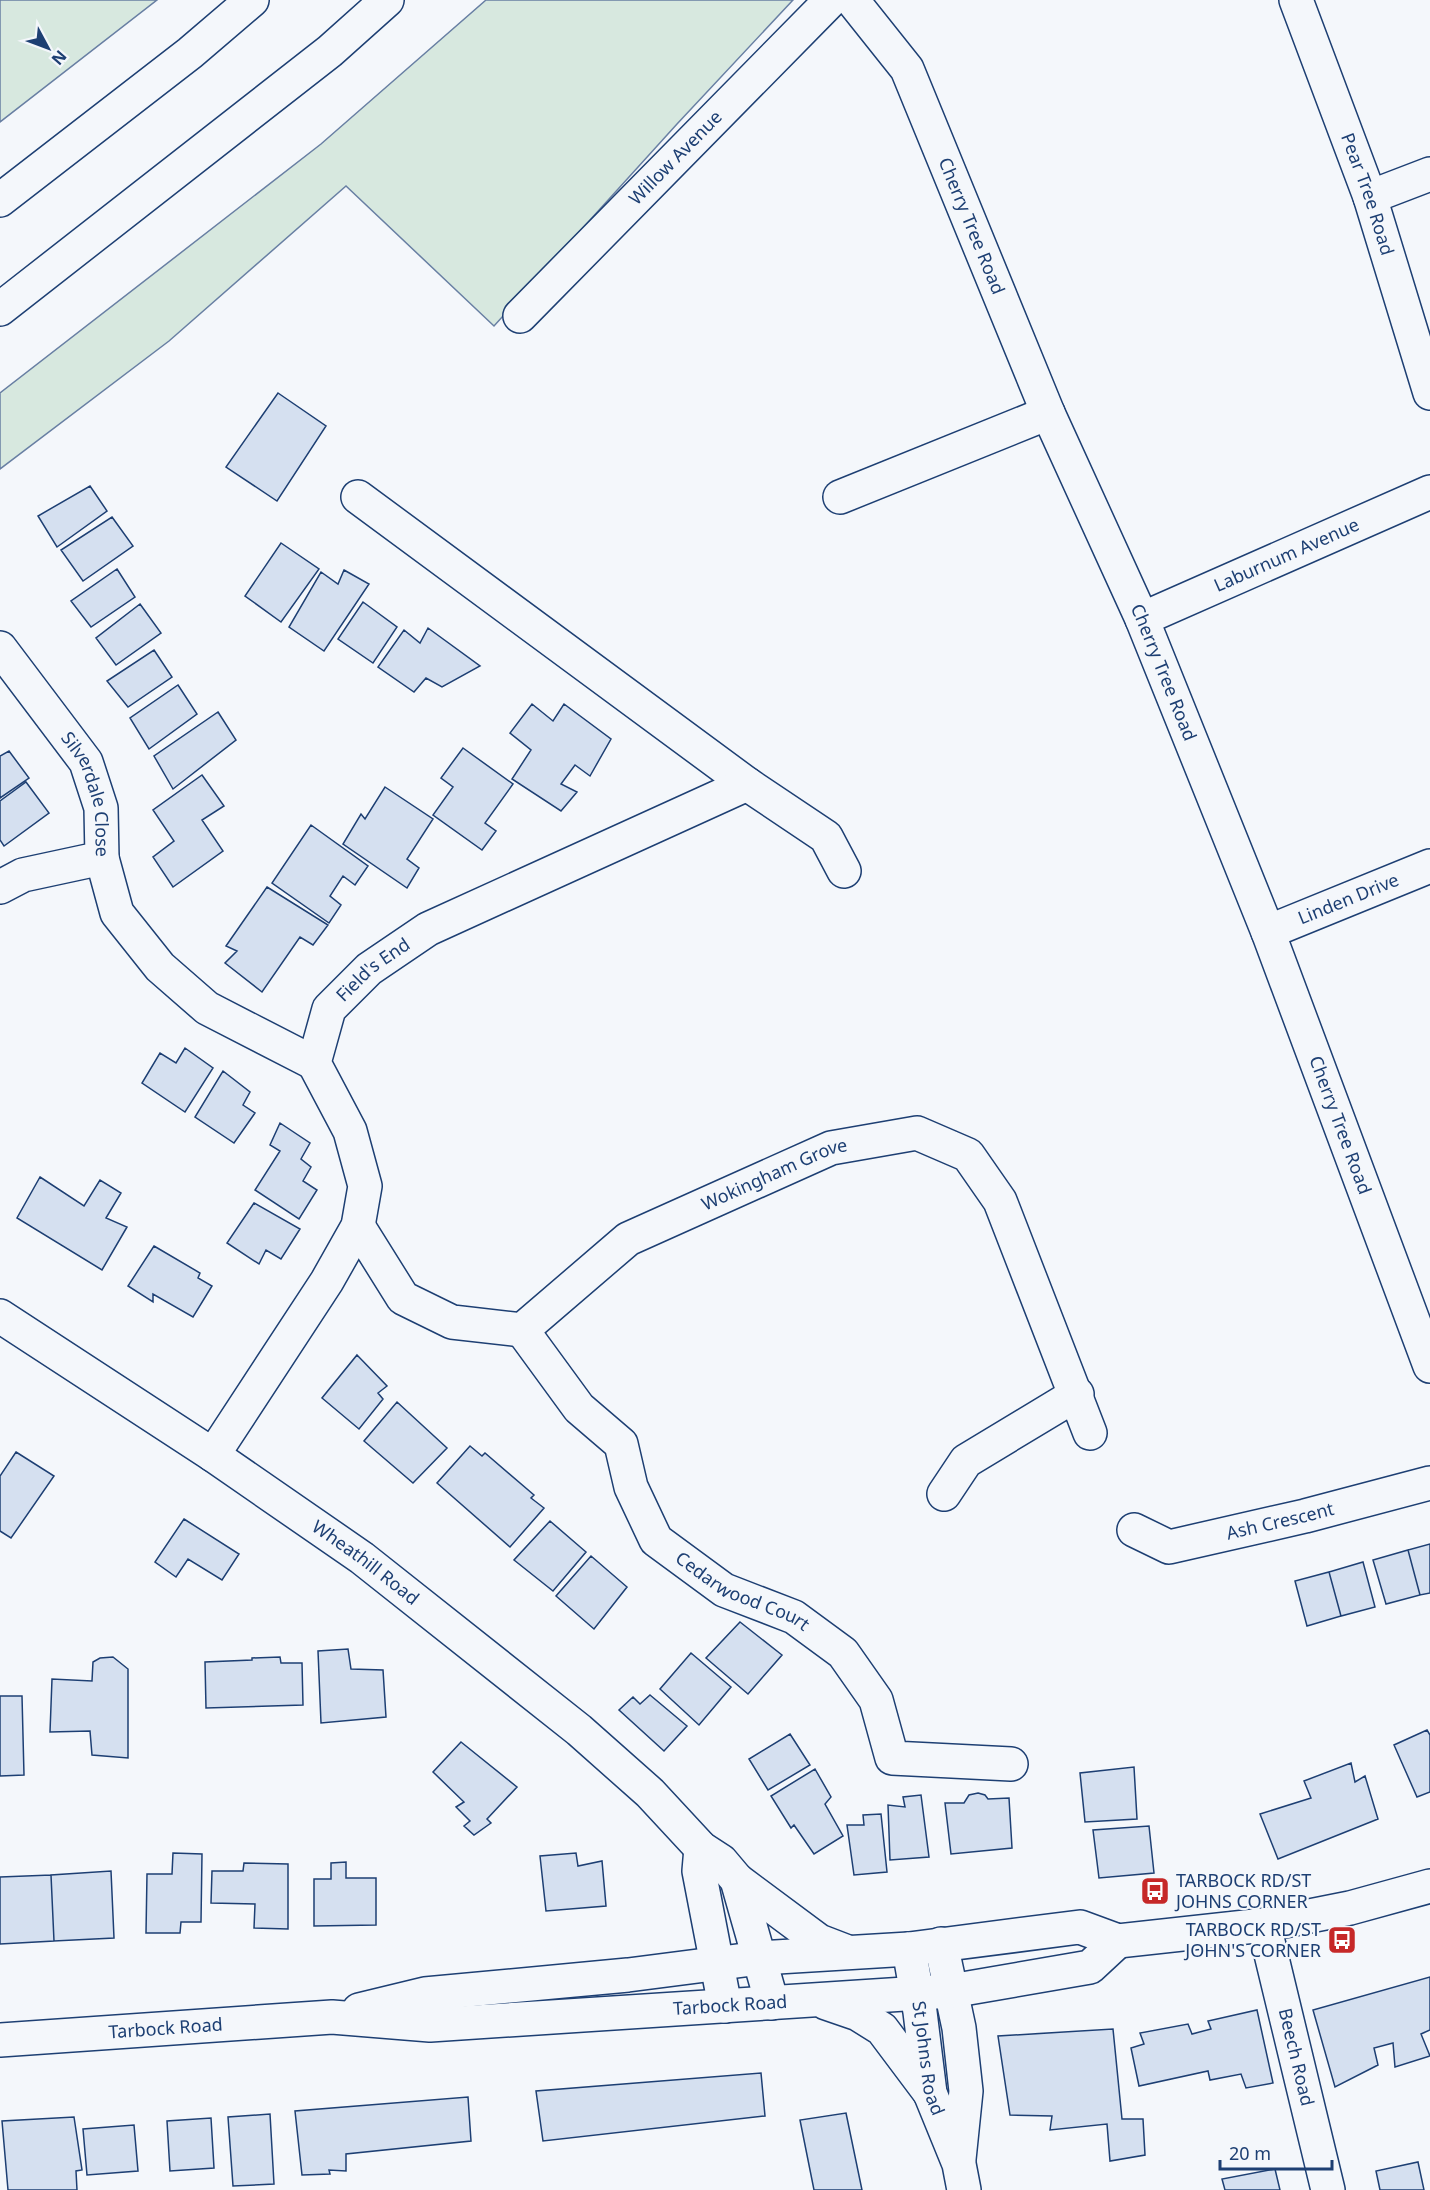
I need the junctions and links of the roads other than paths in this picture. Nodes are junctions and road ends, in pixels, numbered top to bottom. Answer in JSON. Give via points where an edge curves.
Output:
{"nodes":[{"id":1,"x":252,"y":0,"type":"edge"},
{"id":2,"x":387,"y":0,"type":"edge"},
{"id":3,"x":831,"y":0,"type":"edge"},
{"id":4,"x":852,"y":0,"type":"edge"},
{"id":5,"x":1296,"y":0,"type":"edge"},
{"id":6,"x":1430,"y":174,"type":"edge"},
{"id":7,"x":1370,"y":197,"type":"junction"},
{"id":8,"x":0,"y":200,"type":"edge"},
{"id":9,"x":0,"y":309,"type":"edge"},
{"id":10,"x":520,"y":316,"type":"dead end"},
{"id":11,"x":1430,"y":393,"type":"edge"},
{"id":12,"x":1048,"y":413,"type":"junction"},
{"id":13,"x":1430,"y":492,"type":"edge"},
{"id":14,"x":358,"y":496,"type":"dead end"},
{"id":15,"x":840,"y":497,"type":"dead end"},
{"id":16,"x":1142,"y":619,"type":"junction"},
{"id":17,"x":0,"y":648,"type":"edge"},
{"id":18,"x":747,"y":784,"type":"junction"},
{"id":19,"x":102,"y":858,"type":"junction"},
{"id":20,"x":1430,"y":866,"type":"edge"},
{"id":21,"x":844,"y":871,"type":"dead end"},
{"id":22,"x":0,"y":887,"type":"edge"},
{"id":23,"x":1269,"y":932,"type":"junction"},
{"id":24,"x":314,"y":1063,"type":"junction"},
{"id":25,"x":358,"y":1226,"type":"junction"},
{"id":26,"x":0,"y":1316,"type":"edge"},
{"id":27,"x":522,"y":1330,"type":"junction"},
{"id":28,"x":1430,"y":1365,"type":"edge"},
{"id":29,"x":1077,"y":1394,"type":"junction"},
{"id":30,"x":1090,"y":1433,"type":"dead end"},
{"id":31,"x":213,"y":1455,"type":"junction"},
{"id":32,"x":1430,"y":1483,"type":"edge"},
{"id":33,"x":944,"y":1494,"type":"dead end"},
{"id":34,"x":1134,"y":1530,"type":"dead end"},
{"id":35,"x":1011,"y":1764,"type":"dead end"},
{"id":36,"x":701,"y":1848,"type":"junction"},
{"id":37,"x":737,"y":1880,"type":"junction"},
{"id":38,"x":1430,"y":1886,"type":"edge"},
{"id":39,"x":1264,"y":1925,"type":"junction"},
{"id":40,"x":1118,"y":1941,"type":"junction"},
{"id":41,"x":941,"y":1944,"type":"junction"},
{"id":42,"x":909,"y":1949,"type":"junction"},
{"id":43,"x":849,"y":1952,"type":"junction"},
{"id":44,"x":760,"y":1958,"type":"junction"},
{"id":45,"x":716,"y":1963,"type":"junction"},
{"id":46,"x":951,"y":1991,"type":"junction"},
{"id":47,"x":918,"y":1993,"type":"junction"},
{"id":48,"x":817,"y":2000,"type":"junction"},
{"id":49,"x":772,"y":2003,"type":"junction"},
{"id":50,"x":724,"y":2006,"type":"junction"},
{"id":51,"x":332,"y":2017,"type":"junction"},
{"id":52,"x":0,"y":2040,"type":"edge"},
{"id":53,"x":930,"y":2093,"type":"junction"},
{"id":54,"x":961,"y":2177,"type":"edge"},
{"id":55,"x":1328,"y":2190,"type":"edge"}],
"edges":[{"from":1,"to":8,"type":"main road"},
{"from":2,"to":9,"type":"main road","via":[[330,51]]},
{"from":3,"to":10,"type":"main road","name":"Willow Avenue"},
{"from":4,"to":12,"type":"main road","name":"Cherry Tree Road","via":[[907,69]]},
{"from":5,"to":7,"type":"main road","name":"Pear Tree Road"},
{"from":6,"to":7,"type":"main road"},
{"from":7,"to":11,"type":"main road","name":"Pear Tree Road"},
{"from":12,"to":15,"type":"main road"},
{"from":12,"to":16,"type":"main road","name":"Cherry Tree Road"},
{"from":13,"to":16,"type":"main road","name":"Laburnum Avenue"},
{"from":14,"to":18,"type":"main road"},
{"from":16,"to":23,"type":"main road","name":"Cherry Tree Road"},
{"from":17,"to":19,"type":"main road","name":"Silverdale Close","via":[[86,762],[101,808]]},
{"from":18,"to":21,"type":"main road","via":[[826,837]]},
{"from":18,"to":24,"type":"main road","name":"Field's End","via":[[428,929],[369,969],[330,1009]]},
{"from":19,"to":22,"type":"main road","name":"Silverdale Close","via":[[23,875]]},
{"from":19,"to":24,"type":"main road","via":[[117,913],[160,967],[207,1008]]},
{"from":20,"to":23,"type":"main road","name":"Linden Drive"},
{"from":23,"to":28,"type":"main road","name":"Cherry Tree Road"},
{"from":24,"to":25,"type":"main road","via":[[350,1131],[359,1164],[364,1186]]},
{"from":25,"to":27,"type":"main road","via":[[403,1298],[452,1322]]},
{"from":25,"to":31,"type":"main road","via":[[327,1281]]},
{"from":26,"to":31,"type":"main road","name":"Wheathill Road"},
{"from":27,"to":29,"type":"main road","name":"Wokingham Grove","via":[[628,1239],[831,1148],[917,1133],[968,1155],[1000,1201]]},
{"from":27,"to":35,"type":"main road","name":"Cedarwood Court","via":[[579,1408],[621,1444],[631,1487],[656,1540],[724,1590],[794,1617],[843,1653],[876,1700],[892,1758]]},
{"from":29,"to":30,"type":"main road","name":"Wokingham Grove"},
{"from":29,"to":33,"type":"main road","via":[[966,1461]]},
{"from":31,"to":36,"type":"main road","name":"Wheathill Road","via":[[362,1558],[570,1722],[650,1793]]},
{"from":32,"to":34,"type":"main road","name":"Ash Crescent","via":[[1169,1547]]},
{"from":36,"to":37,"type":"main road","name":"Wheathill Road","via":[[721,1861]]},
{"from":36,"to":45,"type":"main road","via":[[699,1871]]},
{"from":37,"to":43,"type":"main road","via":[[819,1941]]},
{"from":37,"to":44,"type":"main road","name":"Wheathill Road"},
{"from":38,"to":39,"type":"main road","name":"Tarbock Road","via":[[1350,1908]]},
{"from":39,"to":40,"type":"main road","name":"Tarbock Road"},
{"from":39,"to":55,"type":"main road","name":"Beech Road"},
{"from":40,"to":41,"type":"main road","name":"Tarbock Road","via":[[1080,1927]]},
{"from":40,"to":46,"type":"main road","name":"Tarbock Road","via":[[1090,1967]]},
{"from":41,"to":42,"type":"main road","name":"Tarbock Road"},
{"from":41,"to":46,"type":"main road","name":"St Johns Road"},
{"from":42,"to":43,"type":"main road","name":"Tarbock Road"},
{"from":42,"to":47,"type":"main road","name":"St Johns Road"},
{"from":43,"to":44,"type":"main road","name":"Tarbock Road"},
{"from":44,"to":45,"type":"main road","name":"Tarbock Road"},
{"from":44,"to":49,"type":"main road","name":"Wheathill Road"},
{"from":45,"to":50,"type":"main road"},
{"from":45,"to":51,"type":"main road","name":"Tarbock Road","via":[[425,1994]]},
{"from":46,"to":47,"type":"main road","name":"Tarbock Road"},
{"from":46,"to":54,"type":"main road","name":"St Johns Road","via":[[966,2091]]},
{"from":47,"to":48,"type":"main road","name":"Tarbock Road"},
{"from":47,"to":53,"type":"main road","name":"St Johns Road"},
{"from":48,"to":49,"type":"main road","name":"Tarbock Road"},
{"from":48,"to":53,"type":"main road","via":[[858,2014],[882,2030]]},
{"from":49,"to":50,"type":"main road","name":"Tarbock Road"},
{"from":50,"to":51,"type":"main road","name":"Tarbock Road","via":[[430,2025]]},
{"from":51,"to":52,"type":"main road","name":"Tarbock Road"},
{"from":53,"to":54,"type":"main road","name":"St Johns Road"}]}
